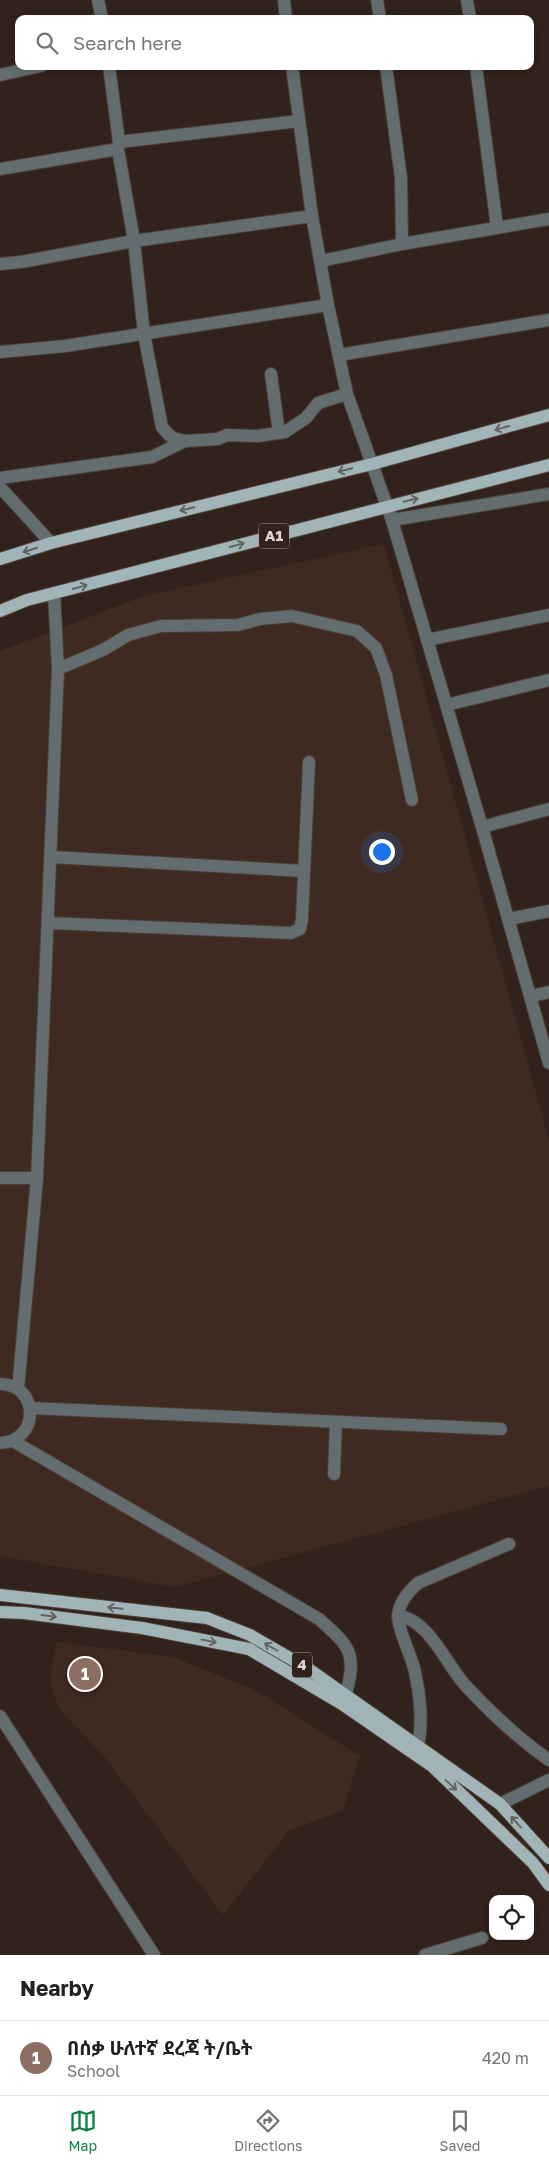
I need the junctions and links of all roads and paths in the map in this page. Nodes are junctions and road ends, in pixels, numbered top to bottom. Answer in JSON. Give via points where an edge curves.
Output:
{"nodes":[{"id":1,"x":98,"y":0,"type":"edge"},
{"id":2,"x":284,"y":0,"type":"edge"},
{"id":3,"x":377,"y":0,"type":"edge"},
{"id":4,"x":467,"y":0,"type":"edge"},
{"id":5,"x":101,"y":15,"type":"edge"},
{"id":6,"x":286,"y":15,"type":"edge"},
{"id":7,"x":379,"y":15,"type":"edge"},
{"id":8,"x":469,"y":15,"type":"edge"},
{"id":9,"x":23,"y":70,"type":"edge"},
{"id":10,"x":109,"y":70,"type":"edge"},
{"id":11,"x":293,"y":70,"type":"edge"},
{"id":12,"x":387,"y":70,"type":"edge"},
{"id":13,"x":477,"y":70,"type":"edge"},
{"id":14,"x":0,"y":75,"type":"edge"},
{"id":15,"x":299,"y":121,"type":"junction"},
{"id":16,"x":118,"y":146,"type":"junction"},
{"id":17,"x":0,"y":169,"type":"edge"},
{"id":18,"x":312,"y":216,"type":"junction"},
{"id":19,"x":549,"y":219,"type":"edge"},
{"id":20,"x":497,"y":227,"type":"junction"},
{"id":21,"x":134,"y":241,"type":"junction"},
{"id":22,"x":402,"y":244,"type":"junction"},
{"id":23,"x":321,"y":261,"type":"junction"},
{"id":24,"x":0,"y":264,"type":"edge"},
{"id":25,"x":328,"y":305,"type":"junction"},
{"id":26,"x":549,"y":320,"type":"edge"},
{"id":27,"x":144,"y":334,"type":"junction"},
{"id":28,"x":0,"y":352,"type":"edge"},
{"id":29,"x":339,"y":355,"type":"junction"},
{"id":30,"x":271,"y":374,"type":"dead end"},
{"id":31,"x":347,"y":394,"type":"junction"},
{"id":32,"x":549,"y":415,"type":"edge"},
{"id":33,"x":279,"y":433,"type":"junction"},
{"id":34,"x":185,"y":441,"type":"junction"},
{"id":35,"x":372,"y":464,"type":"junction"},
{"id":36,"x":549,"y":464,"type":"edge"},
{"id":37,"x":0,"y":478,"type":"edge"},
{"id":38,"x":0,"y":488,"type":"edge"},
{"id":39,"x":549,"y":494,"type":"edge"},
{"id":40,"x":387,"y":506,"type":"junction"},
{"id":41,"x":392,"y":520,"type":"junction"},
{"id":42,"x":51,"y":543,"type":"junction"},
{"id":43,"x":0,"y":559,"type":"edge"},
{"id":44,"x":54,"y":593,"type":"junction"},
{"id":45,"x":0,"y":611,"type":"edge"},
{"id":46,"x":549,"y":615,"type":"edge"},
{"id":47,"x":427,"y":640,"type":"junction"},
{"id":48,"x":58,"y":669,"type":"junction"},
{"id":49,"x":549,"y":680,"type":"edge"},
{"id":50,"x":446,"y":705,"type":"junction"},
{"id":51,"x":309,"y":762,"type":"dead end"},
{"id":52,"x":412,"y":800,"type":"dead end"},
{"id":53,"x":549,"y":809,"type":"edge"},
{"id":54,"x":482,"y":827,"type":"junction"},
{"id":55,"x":51,"y":857,"type":"junction"},
{"id":56,"x":304,"y":871,"type":"junction"},
{"id":57,"x":549,"y":911,"type":"edge"},
{"id":58,"x":509,"y":919,"type":"junction"},
{"id":59,"x":48,"y":923,"type":"junction"},
{"id":60,"x":549,"y":992,"type":"edge"},
{"id":61,"x":531,"y":996,"type":"junction"},
{"id":62,"x":549,"y":1063,"type":"edge"},
{"id":63,"x":0,"y":1178,"type":"edge"},
{"id":64,"x":38,"y":1178,"type":"junction"},
{"id":65,"x":0,"y":1384,"type":"edge"},
{"id":66,"x":18,"y":1389,"type":"junction"},
{"id":67,"x":30,"y":1408,"type":"junction"},
{"id":68,"x":336,"y":1422,"type":"junction"},
{"id":69,"x":501,"y":1429,"type":"dead end"},
{"id":70,"x":13,"y":1440,"type":"junction"},
{"id":71,"x":0,"y":1443,"type":"edge"},
{"id":72,"x":334,"y":1474,"type":"dead end"},
{"id":73,"x":509,"y":1544,"type":"dead end"},
{"id":74,"x":0,"y":1596,"type":"edge"},
{"id":75,"x":0,"y":1612,"type":"edge"},
{"id":76,"x":398,"y":1616,"type":"junction"},
{"id":77,"x":346,"y":1694,"type":"junction"},
{"id":78,"x":0,"y":1716,"type":"edge"},
{"id":79,"x":418,"y":1745,"type":"junction"},
{"id":80,"x":549,"y":1760,"type":"edge"},
{"id":81,"x":549,"y":1780,"type":"edge"},
{"id":82,"x":500,"y":1804,"type":"junction"},
{"id":83,"x":549,"y":1858,"type":"edge"},
{"id":84,"x":549,"y":1885,"type":"edge"},
{"id":85,"x":482,"y":1938,"type":"dead end"},
{"id":86,"x":455,"y":1951,"type":"edge"},
{"id":87,"x":154,"y":1955,"type":"edge"},
{"id":88,"x":424,"y":1955,"type":"edge"}],
"edges":[{"from":1,"to":5,"type":"street"},
{"from":2,"to":6,"type":"street"},
{"from":3,"to":7,"type":"street"},
{"from":4,"to":8,"type":"street"},
{"from":9,"to":14,"type":"street"},
{"from":10,"to":16,"type":"street"},
{"from":11,"to":15,"type":"street"},
{"from":12,"to":22,"type":"street","via":[[401,178]]},
{"from":13,"to":20,"type":"street"},
{"from":15,"to":16,"type":"street"},
{"from":15,"to":18,"type":"street"},
{"from":16,"to":17,"type":"street"},
{"from":16,"to":21,"type":"street"},
{"from":18,"to":21,"type":"street"},
{"from":18,"to":23,"type":"street"},
{"from":19,"to":20,"type":"street"},
{"from":20,"to":22,"type":"street"},
{"from":21,"to":24,"type":"street"},
{"from":21,"to":27,"type":"street"},
{"from":22,"to":23,"type":"street"},
{"from":23,"to":25,"type":"street"},
{"from":25,"to":27,"type":"street"},
{"from":25,"to":29,"type":"street"},
{"from":26,"to":29,"type":"street"},
{"from":27,"to":28,"type":"street"},
{"from":27,"to":34,"type":"street","via":[[162,427],[173,438]]},
{"from":29,"to":31,"type":"street"},
{"from":30,"to":33,"type":"street"},
{"from":31,"to":33,"type":"street","via":[[318,403],[295,427]]},
{"from":31,"to":35,"type":"street"},
{"from":32,"to":35,"type":"main road","one_way":true},
{"from":33,"to":34,"type":"street"},
{"from":34,"to":37,"type":"street","via":[[152,457]]},
{"from":35,"to":40,"type":"street"},
{"from":35,"to":42,"type":"main road","one_way":true},
{"from":40,"to":36,"type":"main road","number":"A1","one_way":true},
{"from":38,"to":42,"type":"street"},
{"from":39,"to":41,"type":"street"},
{"from":40,"to":41,"type":"street"},
{"from":44,"to":40,"type":"main road","number":"A1","one_way":true},
{"from":41,"to":47,"type":"street"},
{"from":42,"to":43,"type":"main road","one_way":true},
{"from":44,"to":45,"type":"main road","number":"A1"},
{"from":44,"to":48,"type":"street"},
{"from":46,"to":47,"type":"street"},
{"from":47,"to":50,"type":"street"},
{"from":48,"to":52,"type":"street","via":[[103,650],[128,635],[161,626],[238,625],[292,616],[357,631],[376,648],[386,676]]},
{"from":48,"to":55,"type":"street"},
{"from":49,"to":50,"type":"street"},
{"from":50,"to":54,"type":"street"},
{"from":51,"to":56,"type":"street"},
{"from":53,"to":54,"type":"street"},
{"from":54,"to":58,"type":"street"},
{"from":55,"to":56,"type":"street"},
{"from":55,"to":59,"type":"street"},
{"from":56,"to":59,"type":"street","via":[[300,929],[291,933]]},
{"from":57,"to":58,"type":"street"},
{"from":58,"to":61,"type":"street"},
{"from":59,"to":64,"type":"street"},
{"from":60,"to":61,"type":"street"},
{"from":61,"to":62,"type":"street"},
{"from":63,"to":64,"type":"street"},
{"from":64,"to":66,"type":"street"},
{"from":65,"to":66,"type":"street"},
{"from":66,"to":67,"type":"street"},
{"from":67,"to":68,"type":"street"},
{"from":67,"to":70,"type":"street","via":[[25,1430]]},
{"from":68,"to":69,"type":"street"},
{"from":68,"to":72,"type":"street"},
{"from":70,"to":71,"type":"street"},
{"from":70,"to":77,"type":"street","via":[[319,1618],[341,1638],[350,1655],[352,1671]]},
{"from":73,"to":76,"type":"street","via":[[418,1583],[408,1592]]},
{"from":77,"to":74,"type":"main road","number":"4","one_way":true,"via":[[250,1635],[207,1618]]},
{"from":75,"to":84,"type":"main road","one_way":true,"via":[[142,1628],[249,1649],[342,1704],[432,1766],[534,1863]]},
{"from":76,"to":79,"type":"street","via":[[415,1672],[420,1710]]},
{"from":76,"to":80,"type":"street","via":[[406,1616],[426,1632],[465,1685]]},
{"from":77,"to":79,"type":"main road","number":"4"},
{"from":78,"to":87,"type":"street"},
{"from":79,"to":82,"type":"main road","number":"4"},
{"from":81,"to":82,"type":"street"},
{"from":83,"to":82,"type":"main road","number":"4","one_way":true},
{"from":85,"to":86,"type":"street"},
{"from":86,"to":88,"type":"street"}]}
